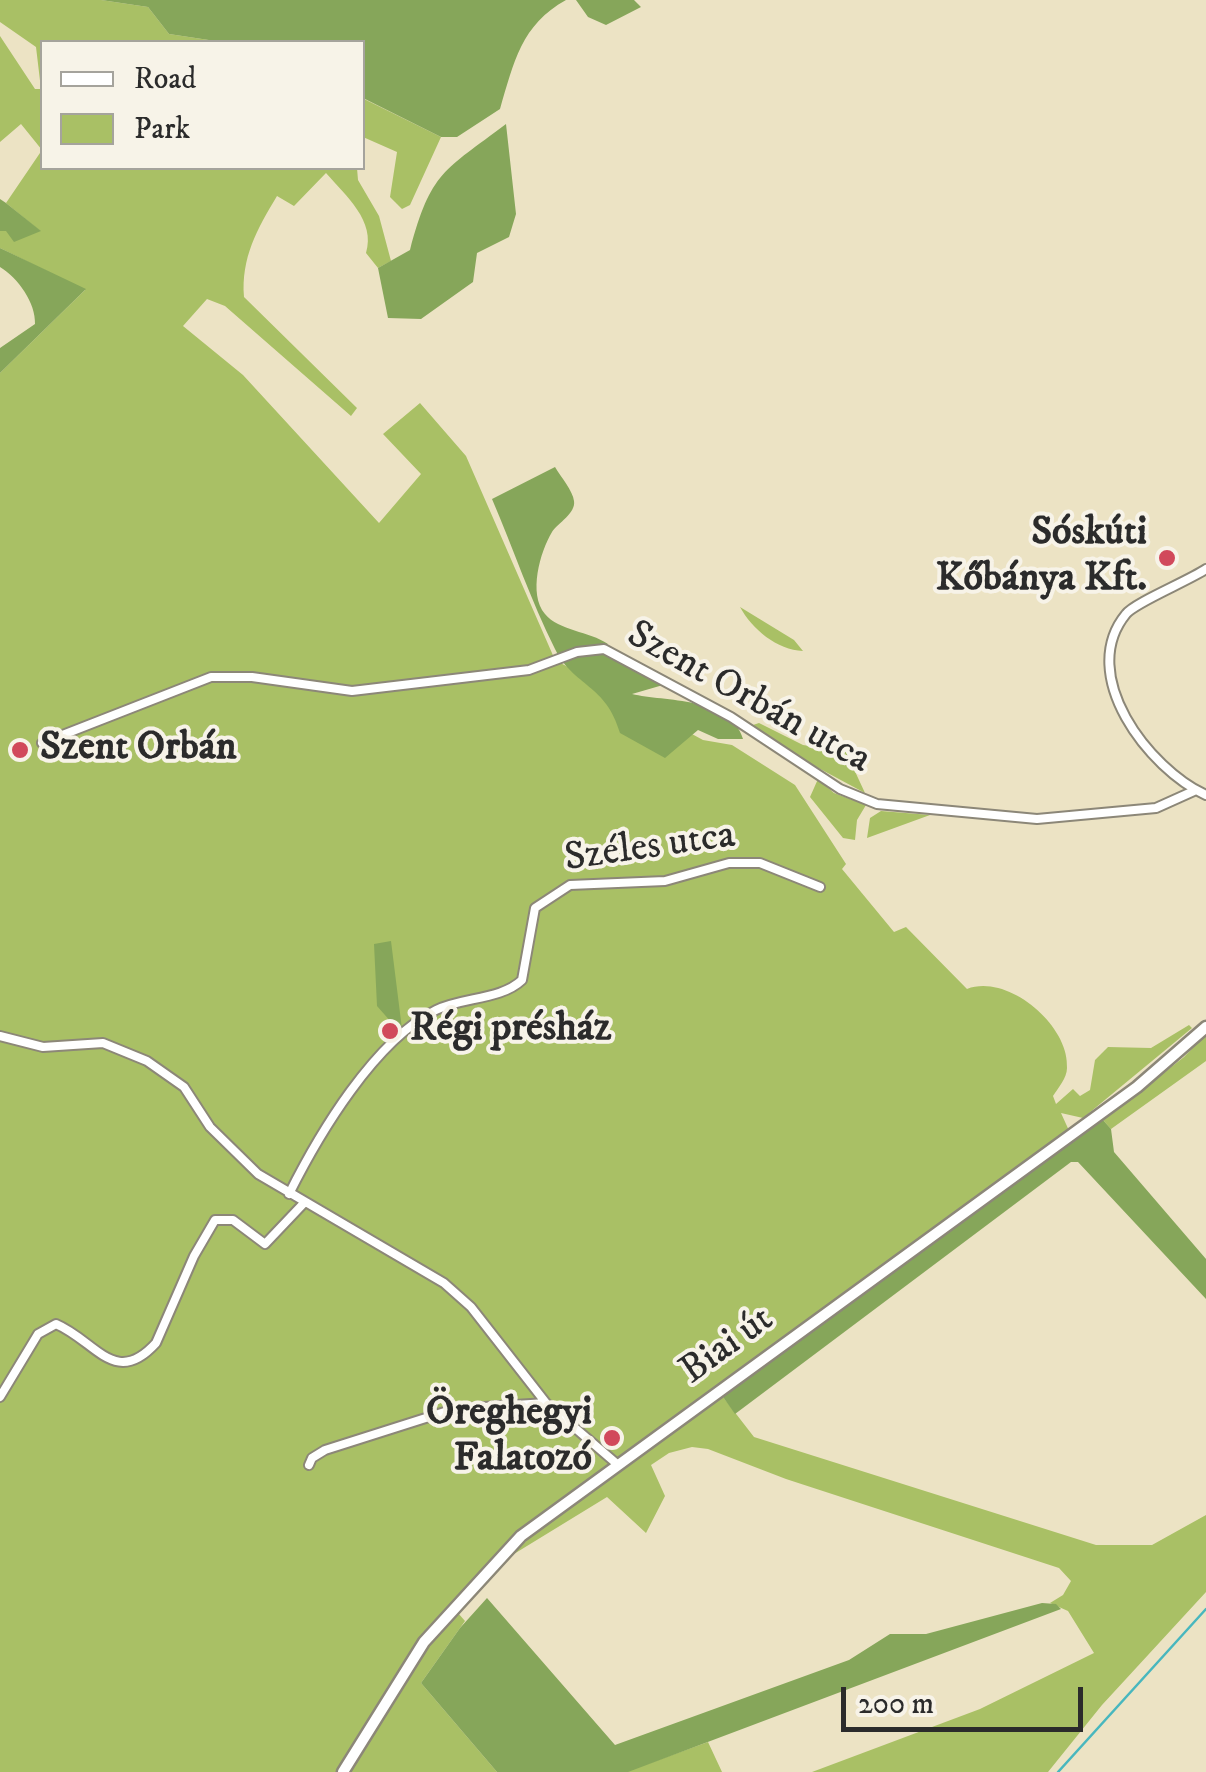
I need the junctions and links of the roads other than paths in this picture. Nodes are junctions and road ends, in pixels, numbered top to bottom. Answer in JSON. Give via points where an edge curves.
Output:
{"nodes":[{"id":1,"x":1206,"y":570,"type":"edge"},
{"id":2,"x":42,"y":742,"type":"dead end"},
{"id":3,"x":1196,"y":790,"type":"junction"},
{"id":4,"x":1206,"y":795,"type":"edge"},
{"id":5,"x":820,"y":887,"type":"dead end"},
{"id":6,"x":1206,"y":1027,"type":"edge"},
{"id":7,"x":0,"y":1036,"type":"edge"},
{"id":8,"x":289,"y":1194,"type":"junction"},
{"id":9,"x":303,"y":1204,"type":"junction"},
{"id":10,"x":0,"y":1397,"type":"edge"},
{"id":11,"x":546,"y":1403,"type":"junction"},
{"id":12,"x":617,"y":1464,"type":"junction"},
{"id":13,"x":310,"y":1465,"type":"dead end"},
{"id":14,"x":343,"y":1772,"type":"edge"}],
"edges":[{"from":1,"to":3,"type":"street","via":[[1133,606],[1116,628],[1108,658],[1112,692],[1128,720]]},
{"from":2,"to":3,"type":"street","name":"Szent Orbán utca","via":[[210,677],[352,691],[530,670],[604,649],[731,717],[840,789],[877,804],[1037,819],[1156,808]]},
{"from":3,"to":4,"type":"street"},
{"from":5,"to":8,"type":"street","name":"Széles utca","via":[[760,864],[729,864],[672,880],[586,882],[554,892],[534,908],[522,980],[415,1022],[370,1067]]},
{"from":6,"to":12,"type":"main road","name":"Biai út","via":[[1137,1087]]},
{"from":7,"to":8,"type":"street","via":[[42,1048],[103,1043],[127,1050],[184,1086],[230,1150]]},
{"from":8,"to":9,"type":"street"},
{"from":9,"to":10,"type":"street","via":[[265,1244],[233,1220],[216,1220],[156,1343],[138,1359],[112,1361],[56,1324],[38,1334]]},
{"from":9,"to":11,"type":"street","via":[[444,1283],[471,1307]]},
{"from":11,"to":12,"type":"street"},
{"from":11,"to":13,"type":"street","via":[[430,1415],[325,1450]]},
{"from":12,"to":14,"type":"main road","name":"Biai út","via":[[521,1536],[443,1617]]}]}
